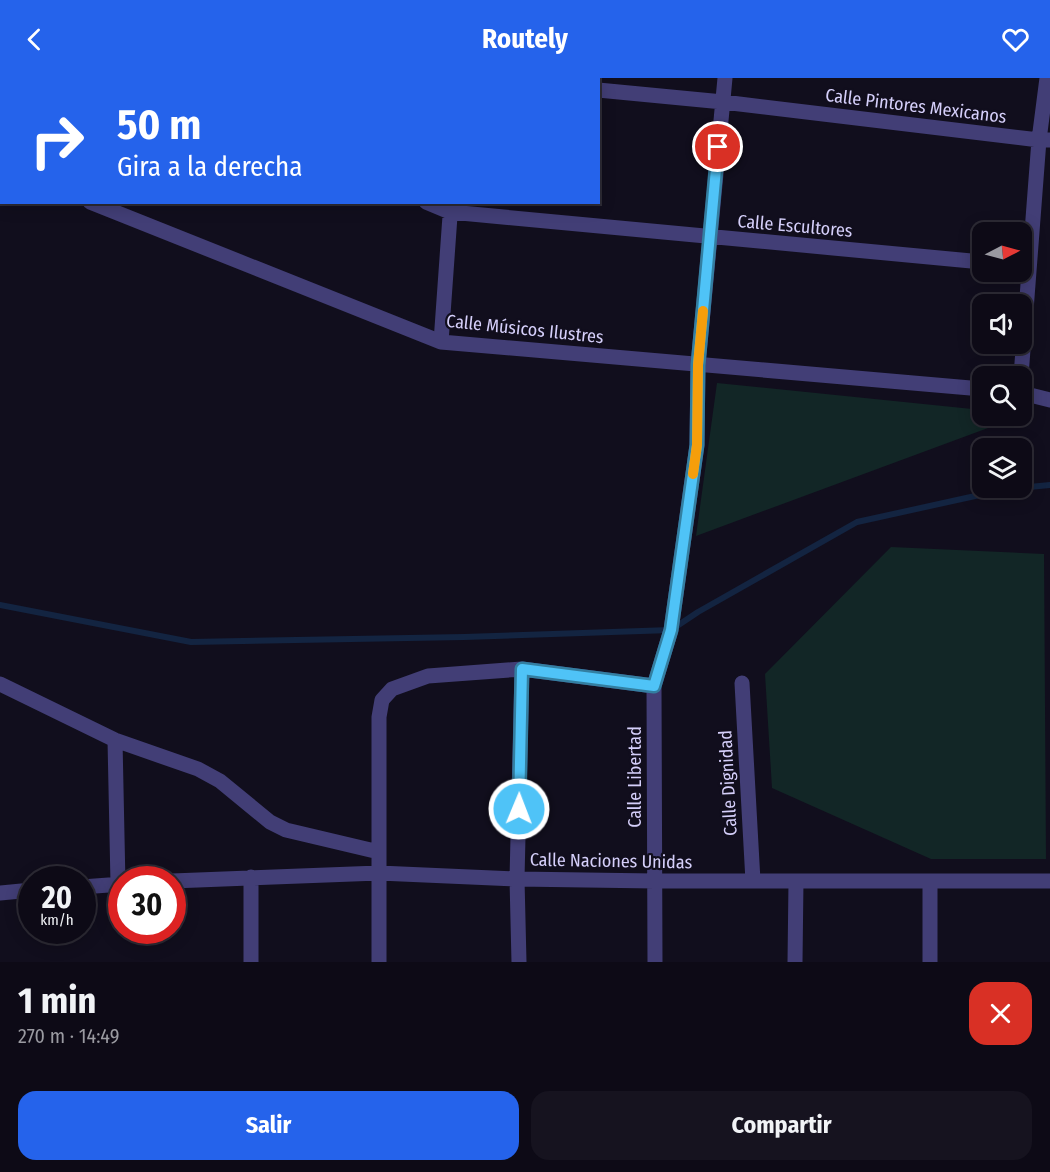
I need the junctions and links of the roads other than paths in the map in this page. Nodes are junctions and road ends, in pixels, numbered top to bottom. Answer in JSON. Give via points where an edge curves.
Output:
{"nodes":[{"id":1,"x":725,"y":78,"type":"edge"},
{"id":2,"x":1047,"y":78,"type":"edge"},
{"id":3,"x":600,"y":90,"type":"edge"},
{"id":4,"x":723,"y":102,"type":"junction"},
{"id":5,"x":1044,"y":140,"type":"edge"},
{"id":6,"x":95,"y":204,"type":"edge"},
{"id":7,"x":450,"y":207,"type":"edge"},
{"id":8,"x":1032,"y":224,"type":"edge"},
{"id":9,"x":710,"y":238,"type":"junction"},
{"id":10,"x":972,"y":261,"type":"edge"},
{"id":11,"x":1025,"y":282,"type":"edge"},
{"id":12,"x":441,"y":342,"type":"junction"},
{"id":13,"x":698,"y":365,"type":"junction"},
{"id":14,"x":1021,"y":366,"type":"edge"},
{"id":15,"x":972,"y":388,"type":"edge"},
{"id":16,"x":1032,"y":396,"type":"edge"},
{"id":17,"x":1050,"y":400,"type":"edge"},
{"id":18,"x":522,"y":669,"type":"junction"},
{"id":19,"x":742,"y":683,"type":"dead end"},
{"id":20,"x":0,"y":684,"type":"edge"},
{"id":21,"x":654,"y":686,"type":"junction"},
{"id":22,"x":115,"y":740,"type":"junction"},
{"id":23,"x":380,"y":852,"type":"junction"},
{"id":24,"x":119,"y":866,"type":"edge"},
{"id":25,"x":379,"y":873,"type":"junction"},
{"id":26,"x":251,"y":878,"type":"junction"},
{"id":27,"x":517,"y":879,"type":"junction"},
{"id":28,"x":186,"y":880,"type":"edge"},
{"id":29,"x":655,"y":881,"type":"junction"},
{"id":30,"x":753,"y":881,"type":"junction"},
{"id":31,"x":796,"y":881,"type":"junction"},
{"id":32,"x":930,"y":881,"type":"junction"},
{"id":33,"x":1050,"y":881,"type":"edge"},
{"id":34,"x":18,"y":891,"type":"edge"},
{"id":35,"x":0,"y":893,"type":"edge"},
{"id":36,"x":251,"y":962,"type":"edge"},
{"id":37,"x":379,"y":962,"type":"edge"},
{"id":38,"x":519,"y":962,"type":"edge"},
{"id":39,"x":654,"y":962,"type":"edge"},
{"id":40,"x":795,"y":962,"type":"edge"},
{"id":41,"x":930,"y":962,"type":"edge"}],
"edges":[{"from":1,"to":4,"type":"street","name":"Calle Libertad"},
{"from":2,"to":5,"type":"street"},
{"from":3,"to":4,"type":"street","name":"Calle Pintores Mexicanos"},
{"from":4,"to":5,"type":"street","name":"Calle Pintores Mexicanos"},
{"from":4,"to":9,"type":"street","name":"Calle Libertad"},
{"from":5,"to":8,"type":"street"},
{"from":6,"to":12,"type":"street","name":"Calle Músicos Ilustres"},
{"from":7,"to":9,"type":"street","name":"Calle Escultores"},
{"from":7,"to":12,"type":"street"},
{"from":9,"to":10,"type":"street","name":"Calle Escultores"},
{"from":9,"to":13,"type":"street","name":"Calle Libertad"},
{"from":11,"to":14,"type":"street"},
{"from":12,"to":13,"type":"street","name":"Calle Músicos Ilustres"},
{"from":13,"to":15,"type":"street","name":"Calle Músicos Ilustres"},
{"from":13,"to":21,"type":"street","name":"Calle Libertad","via":[[697,445],[671,630]]},
{"from":16,"to":17,"type":"street"},
{"from":18,"to":21,"type":"street"},
{"from":18,"to":23,"type":"street","via":[[428,676],[392,689],[382,700]]},
{"from":18,"to":27,"type":"street"},
{"from":19,"to":30,"type":"street","name":"Calle Dignidad"},
{"from":20,"to":22,"type":"street"},
{"from":21,"to":29,"type":"street","name":"Calle Libertad"},
{"from":22,"to":23,"type":"street","via":[[205,773],[286,830]]},
{"from":22,"to":24,"type":"street"},
{"from":23,"to":25,"type":"street"},
{"from":25,"to":26,"type":"street","name":"Calle Naciones Unidas"},
{"from":25,"to":27,"type":"street","name":"Calle Naciones Unidas"},
{"from":25,"to":37,"type":"street"},
{"from":26,"to":28,"type":"street","name":"Calle Naciones Unidas"},
{"from":26,"to":36,"type":"street"},
{"from":27,"to":29,"type":"street","name":"Calle Naciones Unidas"},
{"from":27,"to":38,"type":"street"},
{"from":29,"to":30,"type":"street","name":"Calle Naciones Unidas"},
{"from":29,"to":39,"type":"street","name":"Calle Libertad"},
{"from":30,"to":31,"type":"street","name":"Calle Naciones Unidas"},
{"from":31,"to":32,"type":"street","name":"Calle Naciones Unidas"},
{"from":31,"to":40,"type":"street"},
{"from":32,"to":33,"type":"street","name":"Calle Naciones Unidas"},
{"from":32,"to":41,"type":"street"},
{"from":34,"to":35,"type":"street"}]}
